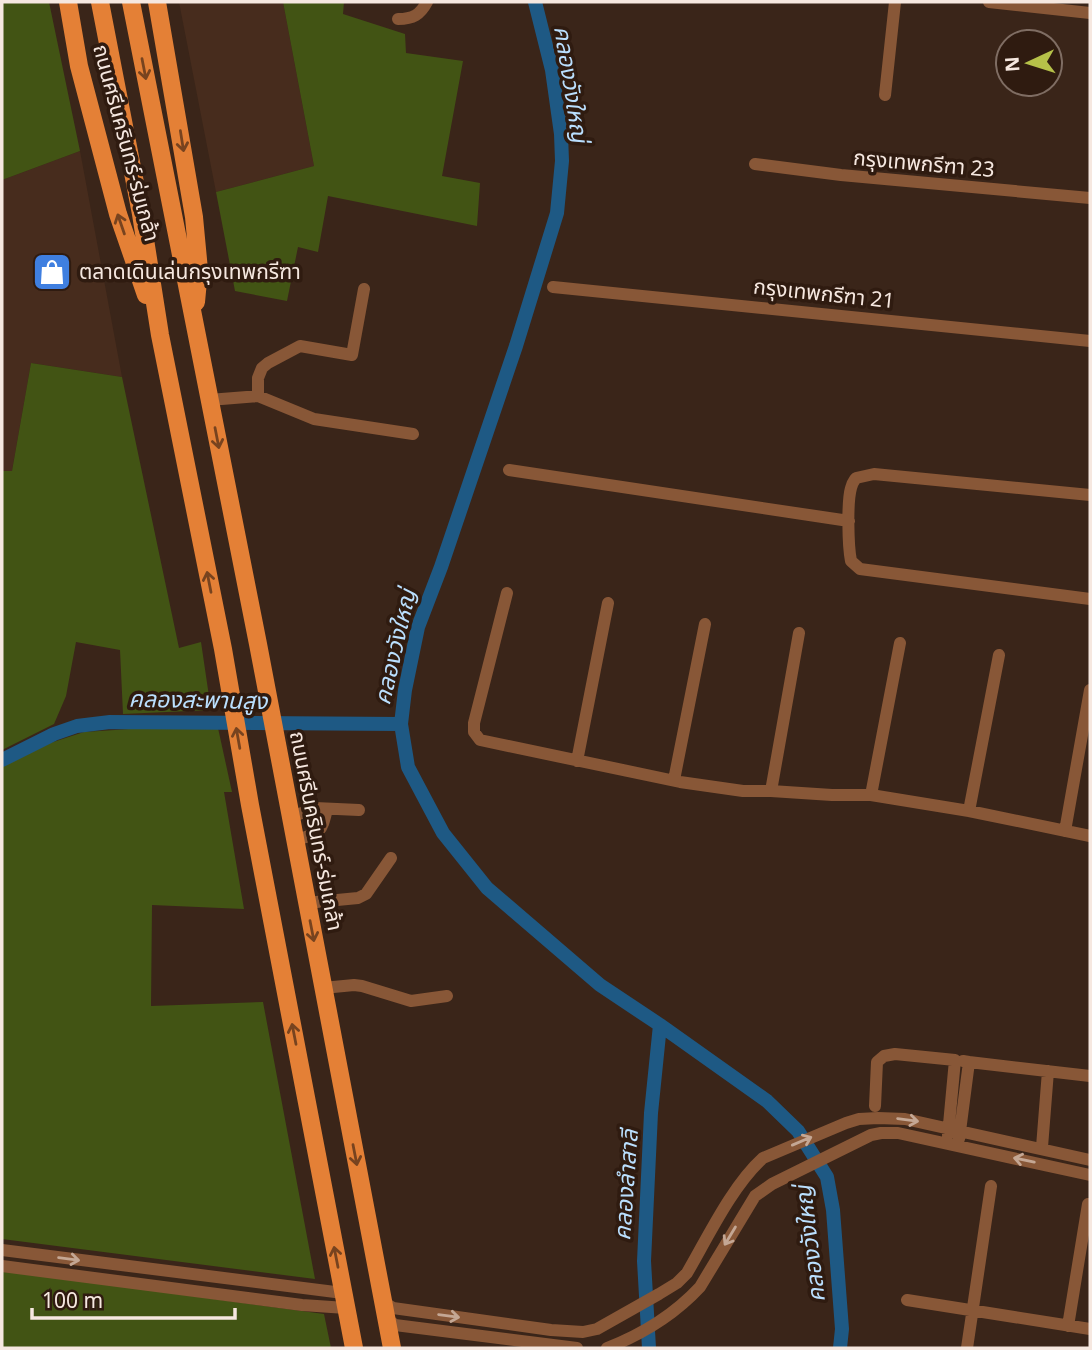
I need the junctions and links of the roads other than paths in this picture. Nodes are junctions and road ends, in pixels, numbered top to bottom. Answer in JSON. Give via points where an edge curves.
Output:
{"nodes":[{"id":1,"x":68,"y":2,"type":"edge"},
{"id":2,"x":100,"y":2,"type":"edge"},
{"id":3,"x":131,"y":2,"type":"edge"},
{"id":4,"x":157,"y":2,"type":"edge"},
{"id":5,"x":427,"y":2,"type":"edge"},
{"id":6,"x":895,"y":2,"type":"edge"},
{"id":7,"x":989,"y":2,"type":"edge"},
{"id":8,"x":1090,"y":13,"type":"edge"},
{"id":9,"x":398,"y":19,"type":"dead end"},
{"id":10,"x":885,"y":95,"type":"dead end"},
{"id":11,"x":755,"y":164,"type":"dead end"},
{"id":12,"x":1090,"y":198,"type":"edge"},
{"id":13,"x":553,"y":287,"type":"dead end"},
{"id":14,"x":364,"y":289,"type":"dead end"},
{"id":15,"x":194,"y":323,"type":"junction"},
{"id":16,"x":160,"y":335,"type":"junction"},
{"id":17,"x":1090,"y":341,"type":"edge"},
{"id":18,"x":258,"y":396,"type":"junction"},
{"id":19,"x":209,"y":400,"type":"junction"},
{"id":20,"x":413,"y":433,"type":"dead end"},
{"id":21,"x":509,"y":471,"type":"dead end"},
{"id":22,"x":1090,"y":495,"type":"edge"},
{"id":23,"x":849,"y":521,"type":"junction"},
{"id":24,"x":507,"y":593,"type":"dead end"},
{"id":25,"x":1090,"y":598,"type":"edge"},
{"id":26,"x":608,"y":603,"type":"dead end"},
{"id":27,"x":705,"y":624,"type":"dead end"},
{"id":28,"x":799,"y":633,"type":"dead end"},
{"id":29,"x":900,"y":643,"type":"dead end"},
{"id":30,"x":999,"y":655,"type":"dead end"},
{"id":31,"x":1090,"y":690,"type":"edge"},
{"id":32,"x":577,"y":761,"type":"junction"},
{"id":33,"x":674,"y":780,"type":"junction"},
{"id":34,"x":771,"y":791,"type":"junction"},
{"id":35,"x":871,"y":795,"type":"junction"},
{"id":36,"x":327,"y":810,"type":"junction"},
{"id":37,"x":359,"y":810,"type":"dead end"},
{"id":38,"x":969,"y":811,"type":"junction"},
{"id":39,"x":290,"y":816,"type":"junction"},
{"id":40,"x":1065,"y":831,"type":"junction"},
{"id":41,"x":1090,"y":836,"type":"edge"},
{"id":42,"x":294,"y":840,"type":"junction"},
{"id":43,"x":391,"y":858,"type":"dead end"},
{"id":44,"x":306,"y":903,"type":"junction"},
{"id":45,"x":323,"y":988,"type":"junction"},
{"id":46,"x":447,"y":996,"type":"dead end"},
{"id":47,"x":954,"y":1060,"type":"junction"},
{"id":48,"x":969,"y":1062,"type":"junction"},
{"id":49,"x":1048,"y":1071,"type":"junction"},
{"id":50,"x":1090,"y":1076,"type":"edge"},
{"id":51,"x":875,"y":1106,"type":"dead end"},
{"id":52,"x":955,"y":1129,"type":"junction"},
{"id":53,"x":953,"y":1145,"type":"junction"},
{"id":54,"x":1042,"y":1147,"type":"dead end"},
{"id":55,"x":1090,"y":1160,"type":"edge"},
{"id":56,"x":1090,"y":1175,"type":"edge"},
{"id":57,"x":991,"y":1186,"type":"dead end"},
{"id":58,"x":1088,"y":1205,"type":"dead end"},
{"id":59,"x":2,"y":1250,"type":"edge"},
{"id":60,"x":2,"y":1266,"type":"edge"},
{"id":61,"x":907,"y":1300,"type":"dead end"},
{"id":62,"x":345,"y":1301,"type":"junction"},
{"id":63,"x":384,"y":1310,"type":"junction"},
{"id":64,"x":973,"y":1311,"type":"junction"},
{"id":65,"x":1068,"y":1326,"type":"junction"},
{"id":66,"x":1090,"y":1329,"type":"edge"},
{"id":67,"x":354,"y":1348,"type":"edge"},
{"id":68,"x":392,"y":1348,"type":"edge"},
{"id":69,"x":577,"y":1348,"type":"edge"},
{"id":70,"x":609,"y":1348,"type":"edge"},
{"id":71,"x":967,"y":1348,"type":"edge"}],
"edges":[{"from":16,"to":1,"type":"main road","name":"ถนนศรีนครินทร์-ร่มเกล้า","one_way":true,"via":[[118,214],[79,66]]},
{"from":2,"to":16,"type":"main road","name":"ถนนศรีนครินทร์-ร่มเกล้า"},
{"from":3,"to":15,"type":"main road","name":"ถนนศรีนครินทร์-ร่มเกล้า","one_way":true},
{"from":4,"to":15,"type":"main road","name":"ถนนศรีนครินทร์-ร่มเกล้า","one_way":true,"via":[[194,217],[199,270]]},
{"from":5,"to":9,"type":"street","via":[[422,12]]},
{"from":6,"to":10,"type":"street"},
{"from":7,"to":8,"type":"street"},
{"from":11,"to":12,"type":"street","name":"กรุงเทพกรีฑา 23"},
{"from":13,"to":17,"type":"street","name":"กรุงเทพกรีฑา 21"},
{"from":14,"to":18,"type":"street","via":[[352,355],[300,346],[262,368]]},
{"from":15,"to":19,"type":"main road","name":"ถนนศรีนครินทร์-ร่มเกล้า"},
{"from":62,"to":16,"type":"main road","name":"ถนนศรีนครินทร์-ร่มเกล้า","one_way":true},
{"from":18,"to":19,"type":"street"},
{"from":18,"to":20,"type":"street","via":[[314,419]]},
{"from":19,"to":39,"type":"main road","name":"ถนนศรีนครินทร์-ร่มเกล้า","one_way":true},
{"from":21,"to":23,"type":"street"},
{"from":22,"to":23,"type":"street","via":[[874,474],[853,482]]},
{"from":23,"to":25,"type":"street","via":[[851,561],[860,569]]},
{"from":24,"to":32,"type":"street","via":[[474,732],[485,742]]},
{"from":26,"to":32,"type":"street"},
{"from":27,"to":33,"type":"street"},
{"from":28,"to":34,"type":"street"},
{"from":29,"to":35,"type":"street"},
{"from":30,"to":38,"type":"street"},
{"from":31,"to":40,"type":"street"},
{"from":32,"to":33,"type":"street"},
{"from":33,"to":34,"type":"street"},
{"from":34,"to":35,"type":"street"},
{"from":35,"to":38,"type":"street"},
{"from":36,"to":37,"type":"street"},
{"from":36,"to":39,"type":"street","via":[[315,808]]},
{"from":36,"to":42,"type":"street","via":[[319,832]]},
{"from":38,"to":40,"type":"street"},
{"from":39,"to":42,"type":"main road","name":"ถนนศรีนครินทร์-ร่มเกล้า"},
{"from":40,"to":41,"type":"street"},
{"from":42,"to":44,"type":"main road","name":"ถนนศรีนครินทร์-ร่มเกล้า"},
{"from":43,"to":44,"type":"street","via":[[366,894]]},
{"from":44,"to":45,"type":"main road","name":"ถนนศรีนครินทร์-ร่มเกล้า","one_way":true},
{"from":45,"to":46,"type":"street","via":[[362,986],[411,1001]]},
{"from":45,"to":63,"type":"main road","name":"ถนนศรีนครินทร์-ร่มเกล้า","one_way":true},
{"from":47,"to":48,"type":"street"},
{"from":47,"to":51,"type":"street","via":[[884,1056],[877,1062]]},
{"from":47,"to":52,"type":"street"},
{"from":48,"to":49,"type":"street"},
{"from":48,"to":52,"type":"street"},
{"from":49,"to":50,"type":"street"},
{"from":49,"to":54,"type":"street"},
{"from":52,"to":53,"type":"street"},
{"from":52,"to":55,"type":"street"},
{"from":63,"to":52,"type":"street","one_way":true,"via":[[551,1330],[597,1329],[687,1273],[737,1188],[764,1158],[859,1119],[905,1119]]},
{"from":56,"to":53,"type":"street","one_way":true},
{"from":53,"to":70,"type":"street","one_way":true,"via":[[898,1133],[871,1135],[772,1184],[755,1196],[700,1287],[662,1321]]},
{"from":57,"to":64,"type":"street"},
{"from":58,"to":65,"type":"street"},
{"from":59,"to":62,"type":"street","one_way":true},
{"from":60,"to":62,"type":"street","via":[[302,1305]]},
{"from":61,"to":64,"type":"street"},
{"from":62,"to":67,"type":"main road","name":"ถนนศรีนครินทร์-ร่มเกล้า"},
{"from":63,"to":68,"type":"main road","name":"ถนนศรีนครินทร์-ร่มเกล้า"},
{"from":63,"to":69,"type":"street","via":[[395,1325]]},
{"from":64,"to":65,"type":"street"},
{"from":64,"to":71,"type":"street"},
{"from":65,"to":66,"type":"street"}]}
